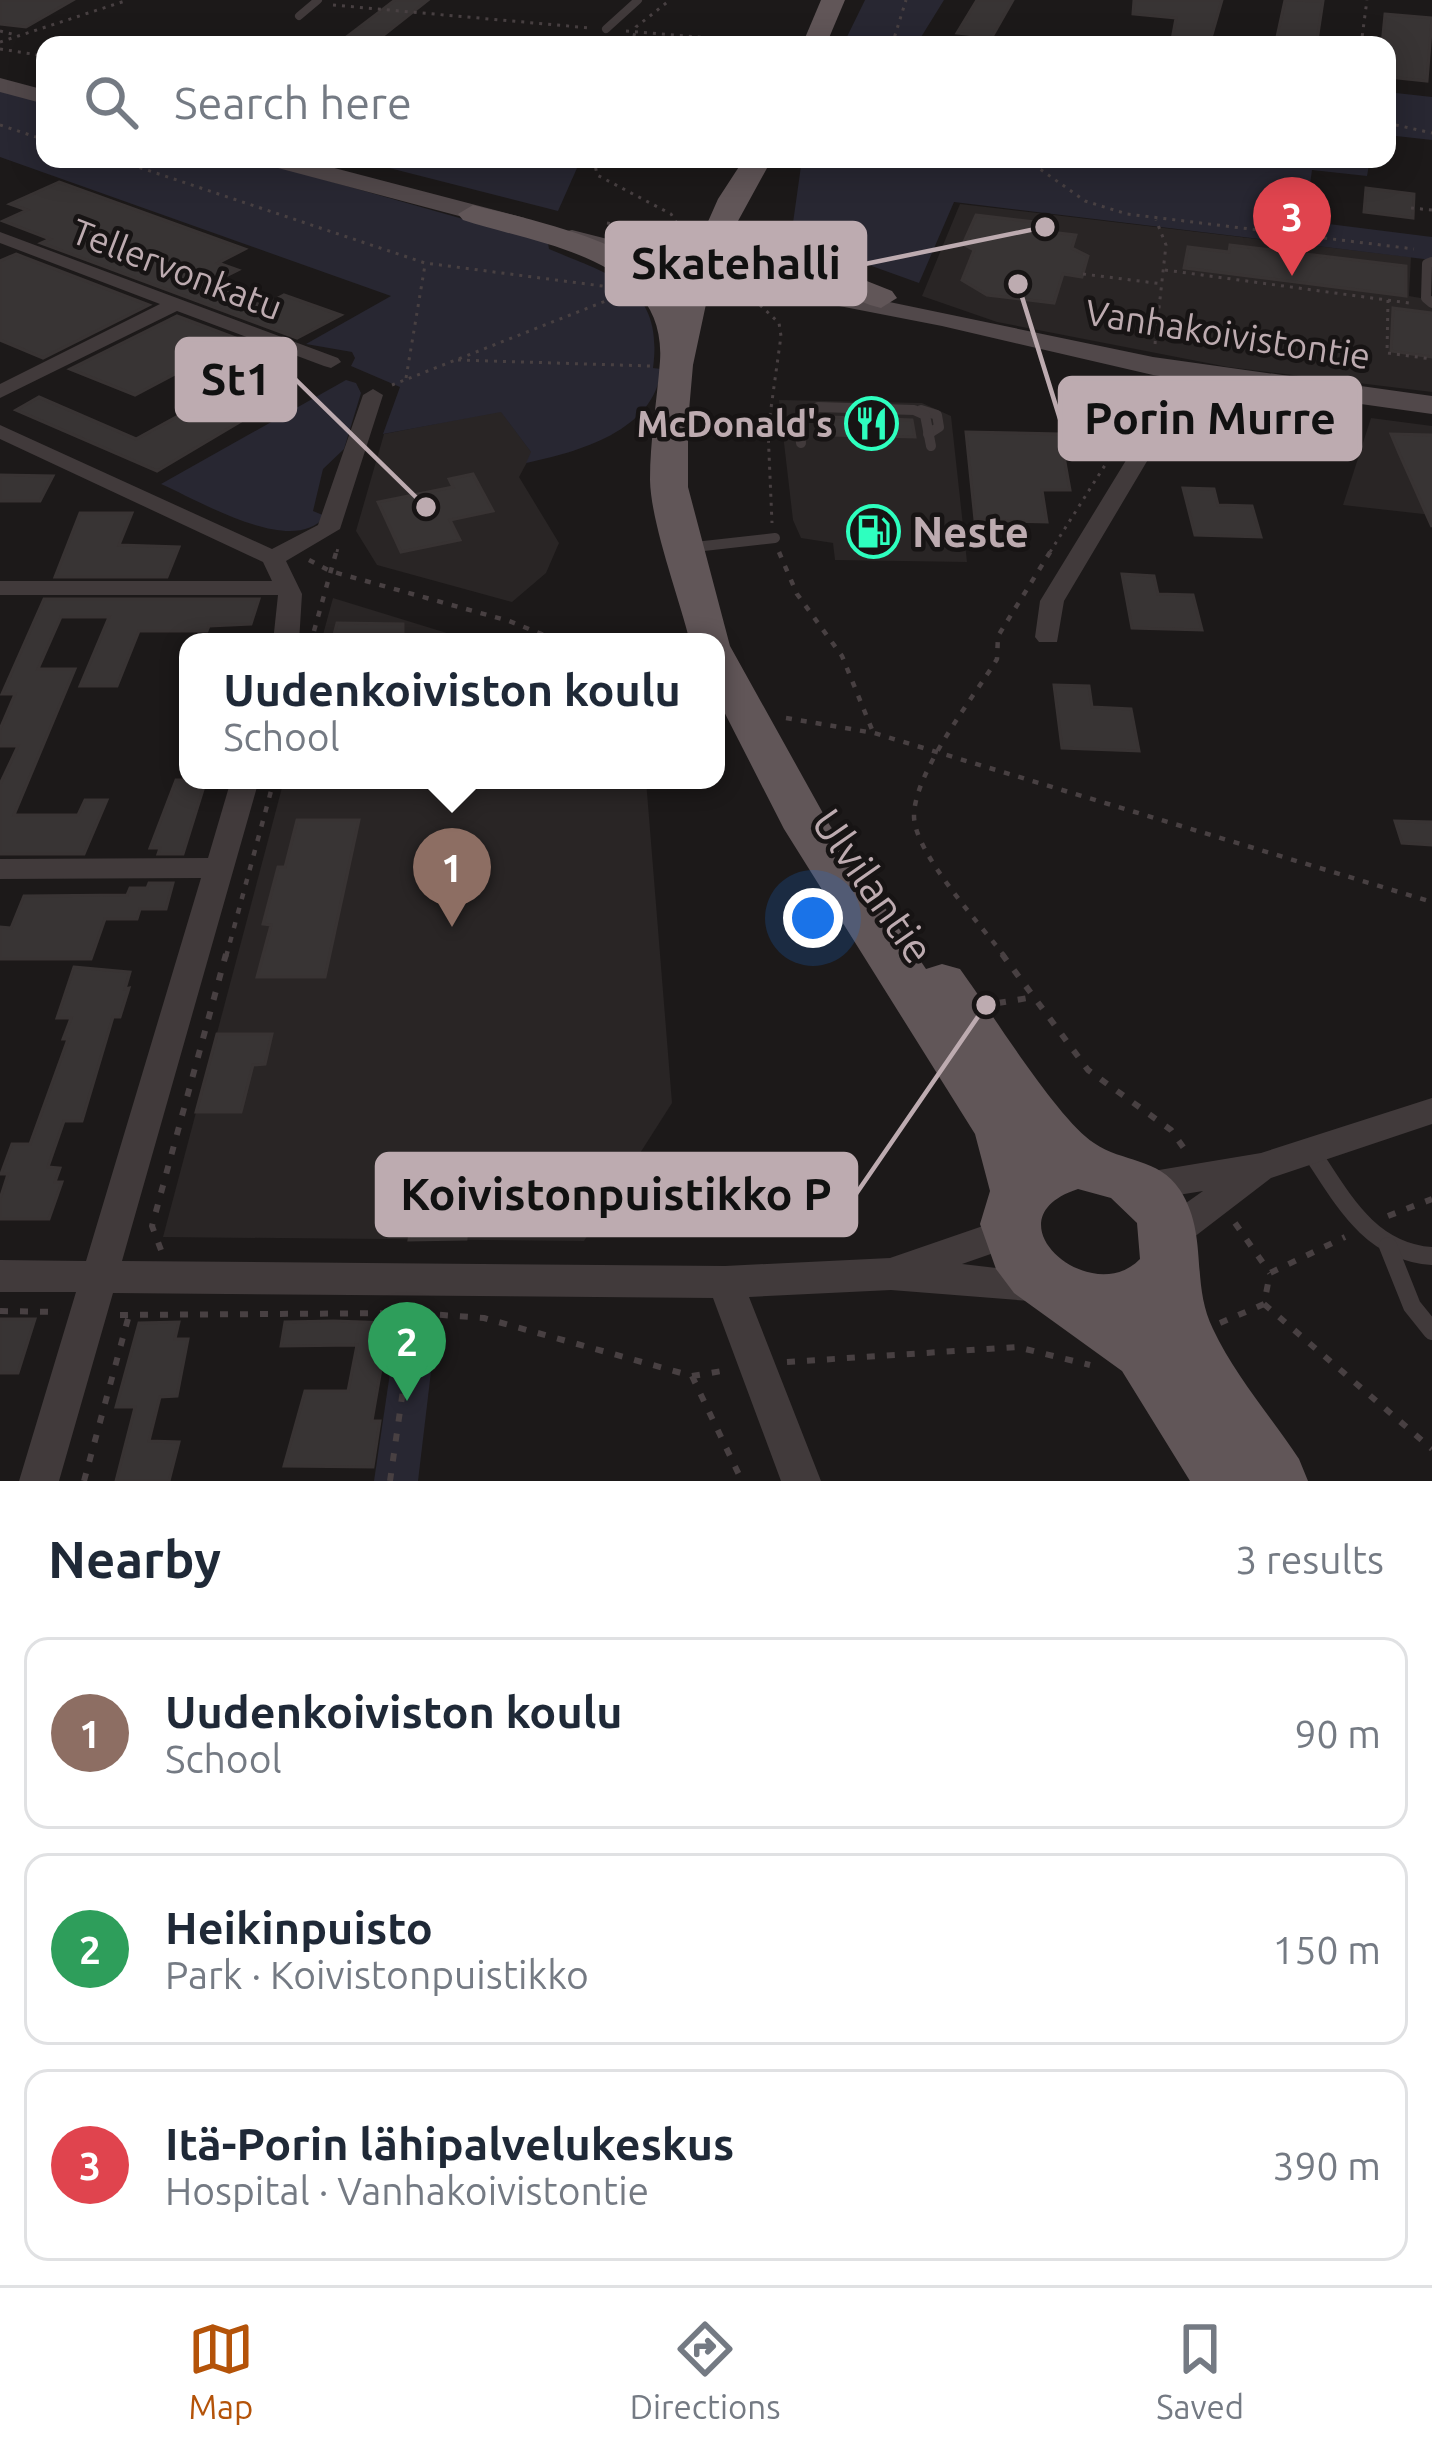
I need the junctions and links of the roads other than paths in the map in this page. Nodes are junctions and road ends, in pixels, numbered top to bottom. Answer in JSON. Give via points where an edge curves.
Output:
{"nodes":[{"id":1,"x":638,"y":0,"type":"edge"},
{"id":2,"x":317,"y":2,"type":"edge"},
{"id":3,"x":835,"y":5,"type":"edge"},
{"id":4,"x":299,"y":16,"type":"dead end"},
{"id":5,"x":606,"y":29,"type":"dead end"},
{"id":6,"x":819,"y":36,"type":"edge"},
{"id":7,"x":0,"y":73,"type":"edge"},
{"id":8,"x":36,"y":83,"type":"edge"},
{"id":9,"x":0,"y":85,"type":"edge"},
{"id":10,"x":36,"y":95,"type":"edge"},
{"id":11,"x":305,"y":168,"type":"edge"},
{"id":12,"x":363,"y":168,"type":"edge"},
{"id":13,"x":751,"y":173,"type":"edge"},
{"id":14,"x":473,"y":214,"type":"junction"},
{"id":15,"x":740,"y":230,"type":"junction"},
{"id":16,"x":0,"y":237,"type":"edge"},
{"id":17,"x":1432,"y":262,"type":"edge"},
{"id":18,"x":722,"y":274,"type":"junction"},
{"id":19,"x":881,"y":298,"type":"junction"},
{"id":20,"x":1432,"y":303,"type":"edge"},
{"id":21,"x":175,"y":304,"type":"junction"},
{"id":22,"x":942,"y":317,"type":"junction"},
{"id":23,"x":331,"y":362,"type":"dead end"},
{"id":24,"x":666,"y":365,"type":"junction"},
{"id":25,"x":1190,"y":372,"type":"junction"},
{"id":26,"x":382,"y":391,"type":"road end"},
{"id":27,"x":0,"y":392,"type":"edge"},
{"id":28,"x":1432,"y":405,"type":"edge"},
{"id":29,"x":0,"y":431,"type":"edge"},
{"id":30,"x":930,"y":440,"type":"dead end"},
{"id":31,"x":801,"y":443,"type":"dead end"},
{"id":32,"x":684,"y":535,"type":"junction"},
{"id":33,"x":775,"y":538,"type":"road end"},
{"id":34,"x":274,"y":558,"type":"junction"},
{"id":35,"x":0,"y":588,"type":"edge"},
{"id":36,"x":290,"y":588,"type":"junction"},
{"id":37,"x":288,"y":633,"type":"edge"},
{"id":38,"x":709,"y":633,"type":"edge"},
{"id":39,"x":1048,"y":638,"type":"dead end"},
{"id":40,"x":725,"y":666,"type":"edge"},
{"id":41,"x":768,"y":721,"type":"junction"},
{"id":42,"x":242,"y":789,"type":"edge"},
{"id":43,"x":220,"y":868,"type":"junction"},
{"id":44,"x":0,"y":869,"type":"edge"},
{"id":45,"x":1432,"y":1111,"type":"edge"},
{"id":46,"x":1310,"y":1150,"type":"junction"},
{"id":47,"x":1078,"y":1165,"type":"junction"},
{"id":48,"x":1014,"y":1213,"type":"junction"},
{"id":49,"x":1180,"y":1213,"type":"junction"},
{"id":50,"x":1388,"y":1246,"type":"junction"},
{"id":51,"x":1432,"y":1256,"type":"edge"},
{"id":52,"x":891,"y":1274,"type":"junction"},
{"id":53,"x":0,"y":1276,"type":"edge"},
{"id":54,"x":98,"y":1277,"type":"junction"},
{"id":55,"x":724,"y":1282,"type":"junction"},
{"id":56,"x":1059,"y":1292,"type":"junction"},
{"id":57,"x":1432,"y":1331,"type":"edge"},
{"id":58,"x":39,"y":1481,"type":"edge"},
{"id":59,"x":801,"y":1481,"type":"edge"},
{"id":60,"x":1228,"y":1481,"type":"edge"},
{"id":61,"x":1275,"y":1481,"type":"edge"}],
"edges":[{"from":1,"to":5,"type":"lane"},
{"from":2,"to":4,"type":"lane"},
{"from":3,"to":6,"type":"main road"},
{"from":7,"to":8,"type":"main road"},
{"from":9,"to":10,"type":"main road"},
{"from":11,"to":14,"type":"main road"},
{"from":12,"to":18,"type":"main road","via":[[675,245]]},
{"from":13,"to":15,"type":"main road"},
{"from":13,"to":18,"type":"main road","via":[[733,199]]},
{"from":14,"to":18,"type":"main road"},
{"from":14,"to":24,"type":"main road","via":[[607,257],[671,309]]},
{"from":15,"to":18,"type":"main road"},
{"from":15,"to":19,"type":"main road","via":[[760,250]]},
{"from":16,"to":21,"type":"street","name":"Tellervonkatu"},
{"from":17,"to":20,"type":"lane"},
{"from":18,"to":19,"type":"main road","name":"Vanhakoivistontie"},
{"from":18,"to":22,"type":"main road","name":"Vanhakoivistontie"},
{"from":18,"to":24,"type":"main road"},
{"from":18,"to":32,"type":"main road"},
{"from":19,"to":22,"type":"main road","name":"Vanhakoivistontie"},
{"from":21,"to":23,"type":"street","name":"Tellervonkatu"},
{"from":21,"to":27,"type":"street"},
{"from":22,"to":25,"type":"main road","name":"Vanhakoivistontie"},
{"from":24,"to":32,"type":"main road","via":[[669,487]]},
{"from":25,"to":28,"type":"main road","name":"Vanhakoivistontie"},
{"from":25,"to":39,"type":"street","via":[[1052,602]]},
{"from":26,"to":34,"type":"street","via":[[328,529]]},
{"from":29,"to":34,"type":"street"},
{"from":30,"to":31,"type":"lane","via":[[937,415],[818,407],[799,420]]},
{"from":32,"to":33,"type":"lane"},
{"from":32,"to":38,"type":"main road"},
{"from":34,"to":36,"type":"street"},
{"from":35,"to":36,"type":"street"},
{"from":36,"to":37,"type":"street"},
{"from":40,"to":41,"type":"main road","name":"Ulvilantie"},
{"from":41,"to":47,"type":"main road","name":"Ulvilantie","via":[[831,824]]},
{"from":41,"to":48,"type":"main road","name":"Ulvilantie","via":[[808,829],[1002,1130]]},
{"from":42,"to":43,"type":"street"},
{"from":43,"to":44,"type":"street"},
{"from":43,"to":54,"type":"street"},
{"from":45,"to":46,"type":"street"},
{"from":46,"to":49,"type":"street"},
{"from":46,"to":50,"type":"lane","via":[[1364,1228]]},
{"from":47,"to":48,"type":"main road","via":[[1027,1182]]},
{"from":47,"to":49,"type":"main road","via":[[1112,1171]]},
{"from":48,"to":52,"type":"street"},
{"from":48,"to":56,"type":"main road","via":[[1023,1264]]},
{"from":49,"to":56,"type":"main road","via":[[1142,1294],[1112,1303]]},
{"from":49,"to":61,"type":"main road","via":[[1184,1339]]},
{"from":50,"to":51,"type":"lane"},
{"from":50,"to":57,"type":"lane","via":[[1412,1306]]},
{"from":52,"to":55,"type":"street"},
{"from":52,"to":56,"type":"street"},
{"from":53,"to":54,"type":"street"},
{"from":54,"to":55,"type":"street","via":[[148,1297]]},
{"from":54,"to":58,"type":"street"},
{"from":55,"to":59,"type":"street"},
{"from":56,"to":60,"type":"main road","via":[[1144,1352]]}]}
